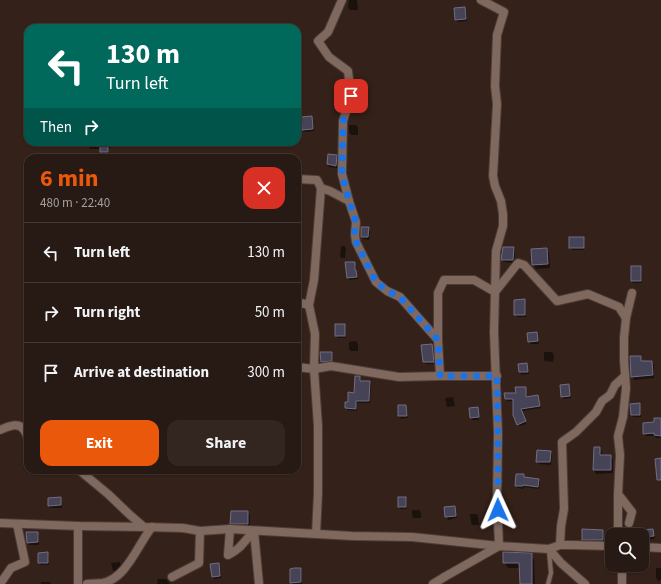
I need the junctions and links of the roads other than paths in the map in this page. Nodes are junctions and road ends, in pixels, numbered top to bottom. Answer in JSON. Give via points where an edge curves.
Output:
{"nodes":[{"id":1,"x":342,"y":0,"type":"edge"},
{"id":2,"x":481,"y":0,"type":"edge"},
{"id":3,"x":301,"y":179,"type":"edge"},
{"id":4,"x":321,"y":188,"type":"junction"},
{"id":5,"x":349,"y":201,"type":"junction"},
{"id":6,"x":495,"y":292,"type":"junction"},
{"id":7,"x":632,"y":292,"type":"dead end"},
{"id":8,"x":301,"y":303,"type":"edge"},
{"id":9,"x":309,"y":305,"type":"junction"},
{"id":10,"x":626,"y":318,"type":"junction"},
{"id":11,"x":438,"y":340,"type":"junction"},
{"id":12,"x":301,"y":367,"type":"edge"},
{"id":13,"x":314,"y":369,"type":"junction"},
{"id":14,"x":440,"y":376,"type":"junction"},
{"id":15,"x":497,"y":376,"type":"junction"},
{"id":16,"x":625,"y":376,"type":"junction"},
{"id":17,"x":24,"y":429,"type":"edge"},
{"id":18,"x":0,"y":430,"type":"edge"},
{"id":19,"x":86,"y":474,"type":"edge"},
{"id":20,"x":618,"y":494,"type":"junction"},
{"id":21,"x":0,"y":523,"type":"edge"},
{"id":22,"x":16,"y":524,"type":"junction"},
{"id":23,"x":629,"y":524,"type":"dead end"},
{"id":24,"x":78,"y":526,"type":"junction"},
{"id":25,"x":148,"y":527,"type":"junction"},
{"id":26,"x":618,"y":527,"type":"dead end"},
{"id":27,"x":230,"y":529,"type":"junction"},
{"id":28,"x":200,"y":531,"type":"junction"},
{"id":29,"x":254,"y":531,"type":"junction"},
{"id":30,"x":316,"y":534,"type":"junction"},
{"id":31,"x":560,"y":545,"type":"junction"},
{"id":32,"x":499,"y":546,"type":"junction"},
{"id":33,"x":605,"y":546,"type":"edge"},
{"id":34,"x":649,"y":547,"type":"edge"},
{"id":35,"x":661,"y":548,"type":"edge"},
{"id":36,"x":549,"y":549,"type":"junction"},
{"id":37,"x":622,"y":572,"type":"edge"},
{"id":38,"x":172,"y":577,"type":"dead end"},
{"id":39,"x":0,"y":584,"type":"edge"},
{"id":40,"x":78,"y":584,"type":"edge"},
{"id":41,"x":87,"y":584,"type":"edge"},
{"id":42,"x":259,"y":584,"type":"edge"},
{"id":43,"x":433,"y":584,"type":"edge"},
{"id":44,"x":548,"y":584,"type":"edge"},
{"id":45,"x":585,"y":584,"type":"edge"},
{"id":46,"x":622,"y":584,"type":"edge"}],
"edges":[{"from":1,"to":5,"type":"street","via":[[328,32],[318,41],[329,57],[348,71],[351,96],[343,121],[342,174]]},
{"from":2,"to":6,"type":"street","via":[[504,12],[497,34],[494,86],[497,104],[493,176],[503,214],[503,226],[496,250]]},
{"from":3,"to":4,"type":"street","via":[[317,180]]},
{"from":4,"to":5,"type":"street"},
{"from":4,"to":9,"type":"street","via":[[314,280]]},
{"from":5,"to":11,"type":"street","via":[[356,222],[356,242],[376,282],[400,297]]},
{"from":6,"to":10,"type":"street","via":[[518,263],[524,265],[557,301],[588,294],[619,307]]},
{"from":6,"to":11,"type":"street","via":[[474,280],[444,280],[438,293]]},
{"from":6,"to":15,"type":"street"},
{"from":7,"to":10,"type":"street"},
{"from":8,"to":9,"type":"street"},
{"from":9,"to":13,"type":"street","via":[[315,334]]},
{"from":10,"to":16,"type":"street"},
{"from":11,"to":14,"type":"street"},
{"from":12,"to":13,"type":"street"},
{"from":13,"to":14,"type":"street","via":[[331,366],[399,377]]},
{"from":13,"to":30,"type":"street","via":[[318,426]]},
{"from":14,"to":15,"type":"street"},
{"from":15,"to":32,"type":"street"},
{"from":16,"to":20,"type":"street","via":[[623,417],[618,436]]},
{"from":16,"to":31,"type":"street","via":[[602,401],[596,412],[562,442],[564,509]]},
{"from":17,"to":18,"type":"street","via":[[16,425]]},
{"from":19,"to":25,"type":"street","via":[[130,515]]},
{"from":20,"to":23,"type":"street","via":[[632,512]]},
{"from":20,"to":26,"type":"street"},
{"from":21,"to":22,"type":"street"},
{"from":22,"to":24,"type":"street"},
{"from":22,"to":39,"type":"street","via":[[25,562],[11,568]]},
{"from":24,"to":25,"type":"street"},
{"from":24,"to":40,"type":"street"},
{"from":25,"to":28,"type":"street"},
{"from":25,"to":41,"type":"street","via":[[134,557],[119,574],[104,582]]},
{"from":27,"to":28,"type":"street"},
{"from":27,"to":29,"type":"street"},
{"from":27,"to":29,"type":"street","via":[[228,555],[239,550]]},
{"from":28,"to":38,"type":"street","via":[[199,563]]},
{"from":29,"to":30,"type":"street"},
{"from":29,"to":42,"type":"street"},
{"from":30,"to":32,"type":"street","via":[[412,537]]},
{"from":31,"to":33,"type":"street"},
{"from":31,"to":36,"type":"street"},
{"from":32,"to":36,"type":"street"},
{"from":32,"to":43,"type":"street"},
{"from":34,"to":35,"type":"street"},
{"from":36,"to":44,"type":"lane","via":[[551,573]]},
{"from":36,"to":45,"type":"street"},
{"from":37,"to":46,"type":"street"}]}
